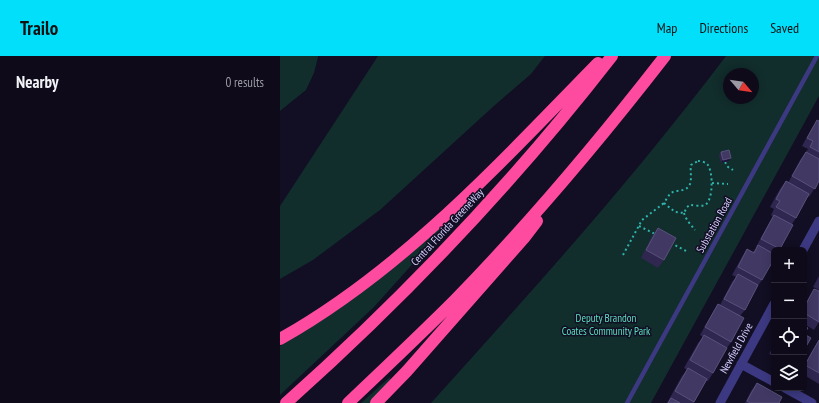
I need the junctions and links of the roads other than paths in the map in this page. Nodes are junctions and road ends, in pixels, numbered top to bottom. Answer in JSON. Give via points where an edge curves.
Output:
{"nodes":[{"id":1,"x":605,"y":56,"type":"edge"},
{"id":2,"x":612,"y":56,"type":"edge"},
{"id":3,"x":665,"y":56,"type":"edge"},
{"id":4,"x":817,"y":56,"type":"edge"},
{"id":5,"x":604,"y":132,"type":"junction"},
{"id":6,"x":819,"y":221,"type":"edge"},
{"id":7,"x":805,"y":247,"type":"edge"},
{"id":8,"x":771,"y":309,"type":"edge"},
{"id":9,"x":280,"y":339,"type":"edge"},
{"id":10,"x":741,"y":364,"type":"junction"},
{"id":11,"x":771,"y":380,"type":"edge"},
{"id":12,"x":790,"y":391,"type":"edge"},
{"id":13,"x":286,"y":403,"type":"edge"},
{"id":14,"x":348,"y":403,"type":"edge"},
{"id":15,"x":376,"y":403,"type":"edge"},
{"id":16,"x":627,"y":403,"type":"edge"},
{"id":17,"x":720,"y":403,"type":"edge"},
{"id":18,"x":812,"y":403,"type":"edge"}],
"edges":[{"from":1,"to":9,"type":"highway","via":[[479,185],[419,239],[359,287],[308,323]]},
{"from":2,"to":13,"type":"highway","name":"Central Florida GreeneWay","via":[[537,148],[463,230],[371,325]]},
{"from":3,"to":5,"type":"highway"},
{"from":4,"to":16,"type":"lane","name":"Substation Road"},
{"from":5,"to":14,"type":"highway","via":[[531,218],[472,282]]},
{"from":5,"to":15,"type":"highway","via":[[524,238]]},
{"from":6,"to":7,"type":"street"},
{"from":8,"to":10,"type":"street","name":"Newfield Drive"},
{"from":10,"to":11,"type":"street"},
{"from":10,"to":17,"type":"street","name":"Newfield Drive"},
{"from":12,"to":18,"type":"street"}]}
